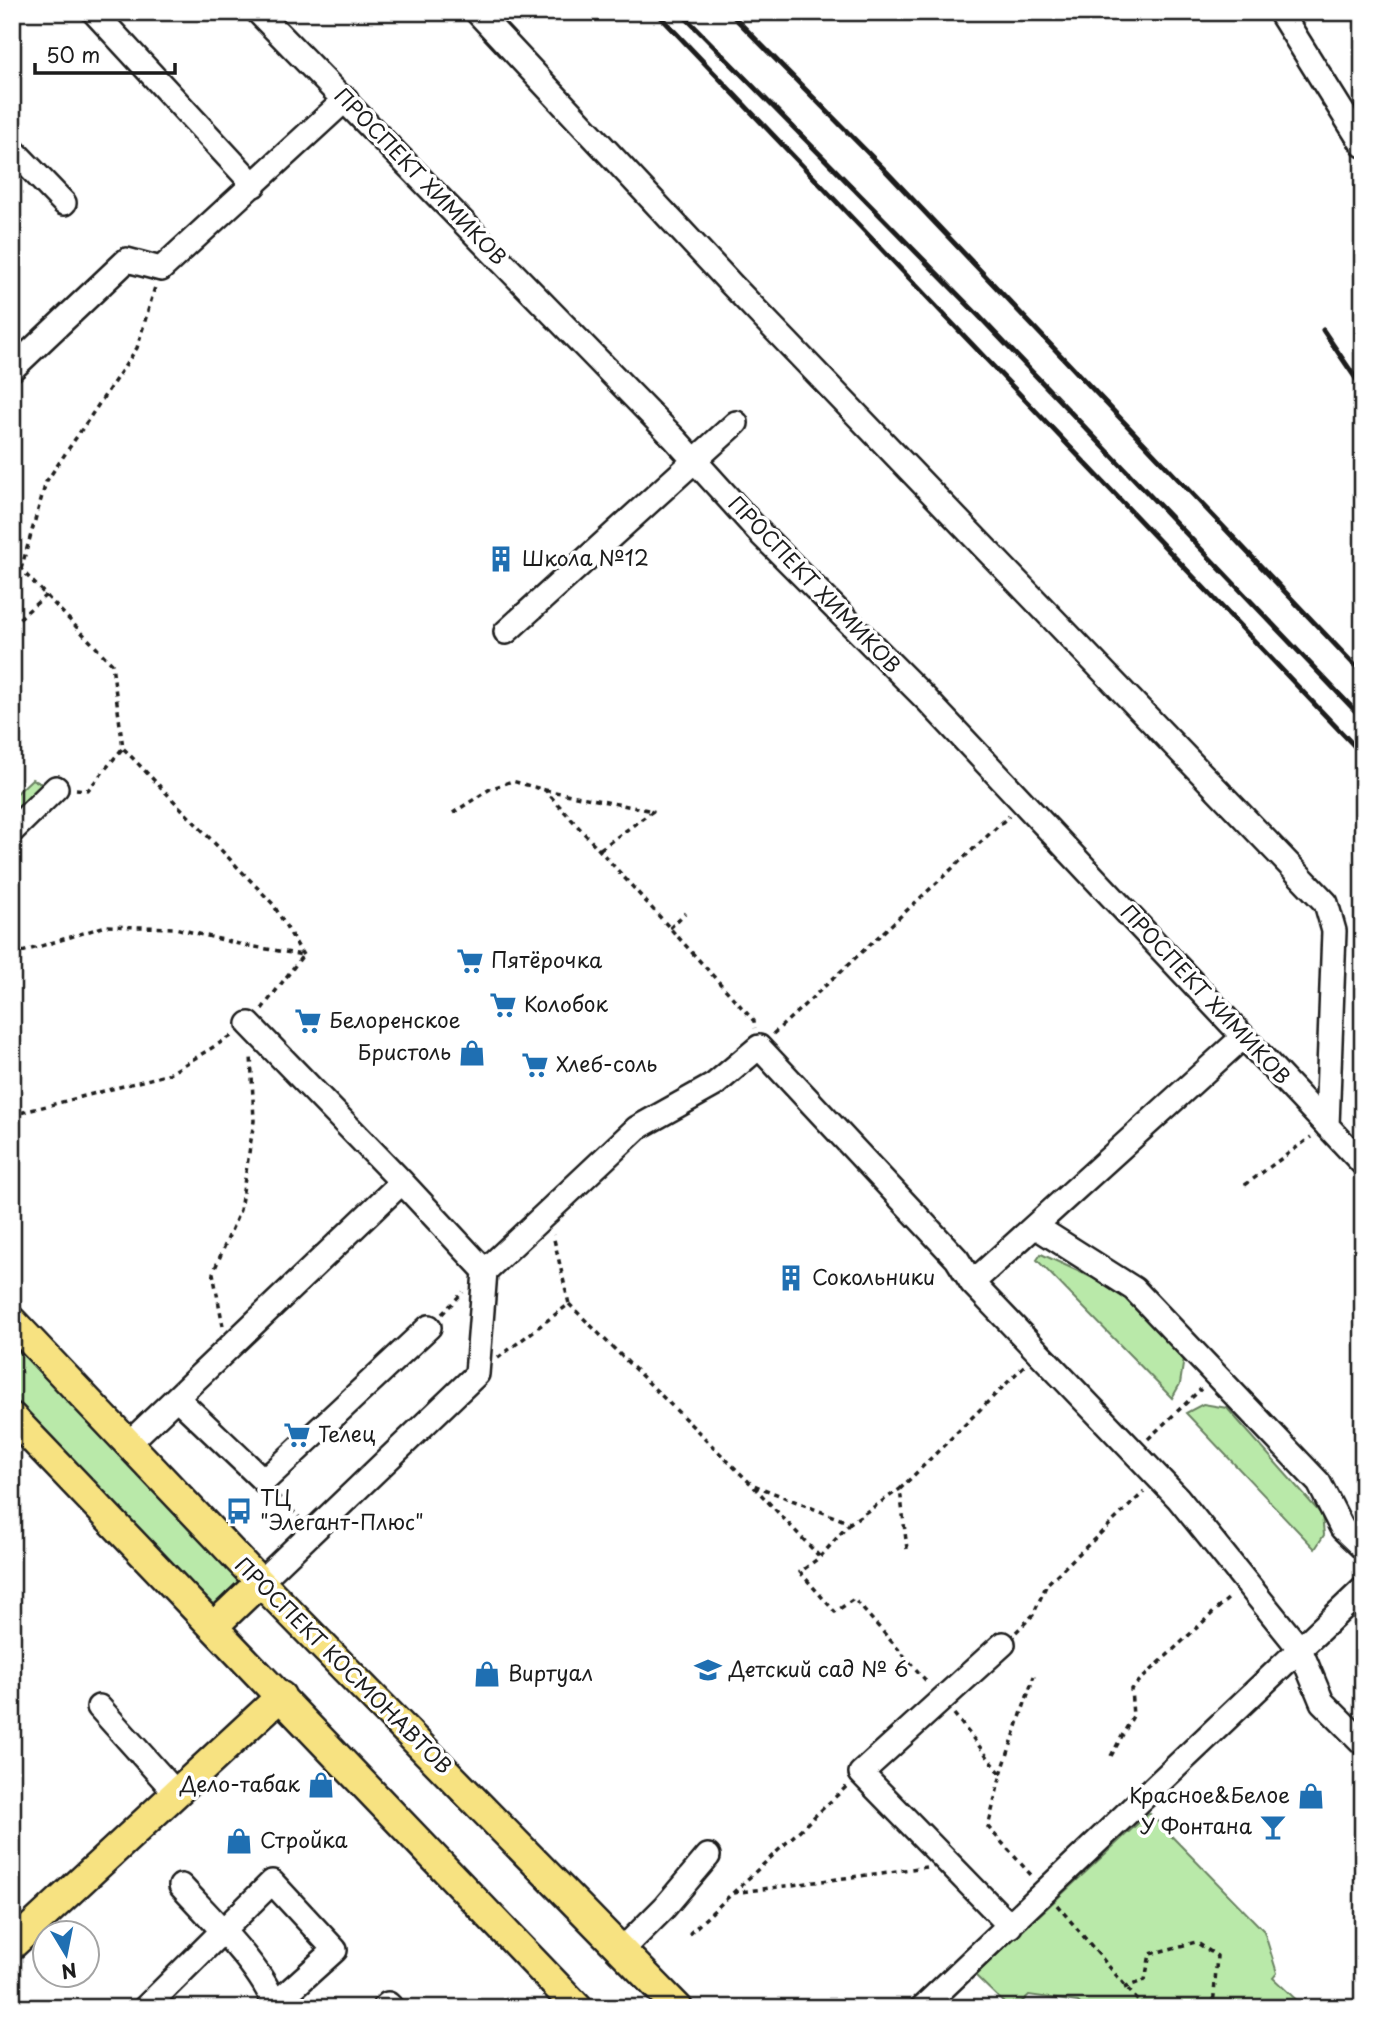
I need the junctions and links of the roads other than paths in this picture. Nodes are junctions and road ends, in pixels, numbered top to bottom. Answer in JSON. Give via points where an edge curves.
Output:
{"nodes":[{"id":1,"x":94,"y":12,"type":"edge"},
{"id":2,"x":258,"y":12,"type":"edge"},
{"id":3,"x":477,"y":12,"type":"edge"},
{"id":4,"x":1280,"y":12,"type":"edge"},
{"id":5,"x":346,"y":99,"type":"junction"},
{"id":6,"x":1363,"y":145,"type":"edge"},
{"id":7,"x":12,"y":149,"type":"edge"},
{"id":8,"x":254,"y":185,"type":"junction"},
{"id":9,"x":64,"y":203,"type":"dead end"},
{"id":10,"x":12,"y":369,"type":"edge"},
{"id":11,"x":736,"y":424,"type":"dead end"},
{"id":12,"x":696,"y":462,"type":"junction"},
{"id":13,"x":506,"y":632,"type":"dead end"},
{"id":14,"x":56,"y":789,"type":"road end"},
{"id":15,"x":12,"y":831,"type":"edge"},
{"id":16,"x":250,"y":1024,"type":"road end"},
{"id":17,"x":1243,"y":1037,"type":"junction"},
{"id":18,"x":1327,"y":1126,"type":"junction"},
{"id":19,"x":1363,"y":1164,"type":"edge"},
{"id":20,"x":402,"y":1182,"type":"junction"},
{"id":21,"x":1035,"y":1226,"type":"junction"},
{"id":22,"x":485,"y":1271,"type":"junction"},
{"id":23,"x":972,"y":1283,"type":"junction"},
{"id":24,"x":12,"y":1321,"type":"edge"},
{"id":25,"x":429,"y":1327,"type":"road end"},
{"id":26,"x":177,"y":1398,"type":"junction"},
{"id":27,"x":12,"y":1417,"type":"edge"},
{"id":28,"x":127,"y":1445,"type":"junction"},
{"id":29,"x":1363,"y":1548,"type":"edge"},
{"id":30,"x":260,"y":1582,"type":"junction"},
{"id":31,"x":1363,"y":1589,"type":"edge"},
{"id":32,"x":214,"y":1626,"type":"junction"},
{"id":33,"x":1003,"y":1644,"type":"road end"},
{"id":34,"x":1300,"y":1649,"type":"junction"},
{"id":35,"x":281,"y":1696,"type":"junction"},
{"id":36,"x":99,"y":1707,"type":"dead end"},
{"id":37,"x":1363,"y":1743,"type":"edge"},
{"id":38,"x":177,"y":1794,"type":"junction"},
{"id":39,"x":708,"y":1856,"type":"dead end"},
{"id":40,"x":181,"y":1886,"type":"dead end"},
{"id":41,"x":1010,"y":1926,"type":"junction"},
{"id":42,"x":224,"y":1932,"type":"junction"},
{"id":43,"x":12,"y":1945,"type":"edge"},
{"id":44,"x":622,"y":1950,"type":"junction"},
{"id":45,"x":275,"y":2006,"type":"edge"},
{"id":46,"x":145,"y":2008,"type":"edge"},
{"id":47,"x":384,"y":2008,"type":"edge"},
{"id":48,"x":392,"y":2008,"type":"edge"},
{"id":49,"x":578,"y":2008,"type":"edge"},
{"id":50,"x":678,"y":2008,"type":"edge"},
{"id":51,"x":922,"y":2008,"type":"edge"}],
"edges":[{"from":1,"to":8,"type":"street"},
{"from":2,"to":5,"type":"street","name":"ПРОСПЕКТ ХИМИКОВ"},
{"from":3,"to":18,"type":"street","via":[[732,285],[1326,903],[1334,931]]},
{"from":4,"to":6,"type":"street"},
{"from":5,"to":8,"type":"street"},
{"from":5,"to":12,"type":"street","name":"ПРОСПЕКТ ХИМИКОВ"},
{"from":7,"to":9,"type":"street"},
{"from":8,"to":10,"type":"street","via":[[161,269],[127,260]]},
{"from":11,"to":12,"type":"street"},
{"from":12,"to":13,"type":"street"},
{"from":12,"to":17,"type":"street","name":"ПРОСПЕКТ ХИМИКОВ","via":[[762,535],[927,699]]},
{"from":14,"to":15,"type":"street"},
{"from":16,"to":20,"type":"street"},
{"from":17,"to":18,"type":"street","name":"ПРОСПЕКТ ХИМИКОВ"},
{"from":17,"to":21,"type":"street"},
{"from":18,"to":19,"type":"street","name":"ПРОСПЕКТ ХИМИКОВ"},
{"from":20,"to":22,"type":"street"},
{"from":20,"to":26,"type":"street"},
{"from":21,"to":23,"type":"street"},
{"from":21,"to":29,"type":"street","via":[[1134,1289],[1319,1483],[1342,1528]]},
{"from":22,"to":23,"type":"street","via":[[637,1128],[714,1085],[759,1047],[957,1259]]},
{"from":22,"to":30,"type":"street","via":[[477,1374]]},
{"from":23,"to":34,"type":"street","via":[[1159,1479]]},
{"from":24,"to":28,"type":"main road","name":"ПРОСПЕКТ КОСМОНАВТОВ"},
{"from":25,"to":26,"type":"street","via":[[264,1482]]},
{"from":26,"to":28,"type":"street"},
{"from":27,"to":32,"type":"main road"},
{"from":28,"to":30,"type":"main road","name":"ПРОСПЕКТ КОСМОНАВТОВ"},
{"from":30,"to":32,"type":"main road"},
{"from":30,"to":44,"type":"main road","name":"ПРОСПЕКТ КОСМОНАВТОВ"},
{"from":31,"to":34,"type":"street"},
{"from":32,"to":35,"type":"main road"},
{"from":33,"to":41,"type":"street","via":[[861,1773]]},
{"from":34,"to":37,"type":"street","via":[[1322,1702]]},
{"from":34,"to":41,"type":"street"},
{"from":35,"to":38,"type":"main road"},
{"from":35,"to":49,"type":"main road"},
{"from":36,"to":38,"type":"street"},
{"from":38,"to":43,"type":"main road"},
{"from":39,"to":44,"type":"street"},
{"from":40,"to":42,"type":"street"},
{"from":41,"to":51,"type":"street"},
{"from":42,"to":45,"type":"street","via":[[271,1993]]},
{"from":42,"to":45,"type":"street","via":[[272,1882],[335,1950]]},
{"from":42,"to":46,"type":"street"},
{"from":44,"to":50,"type":"main road","name":"ПРОСПЕКТ КОСМОНАВТОВ"},
{"from":47,"to":48,"type":"street","via":[[388,2004]]}]}
